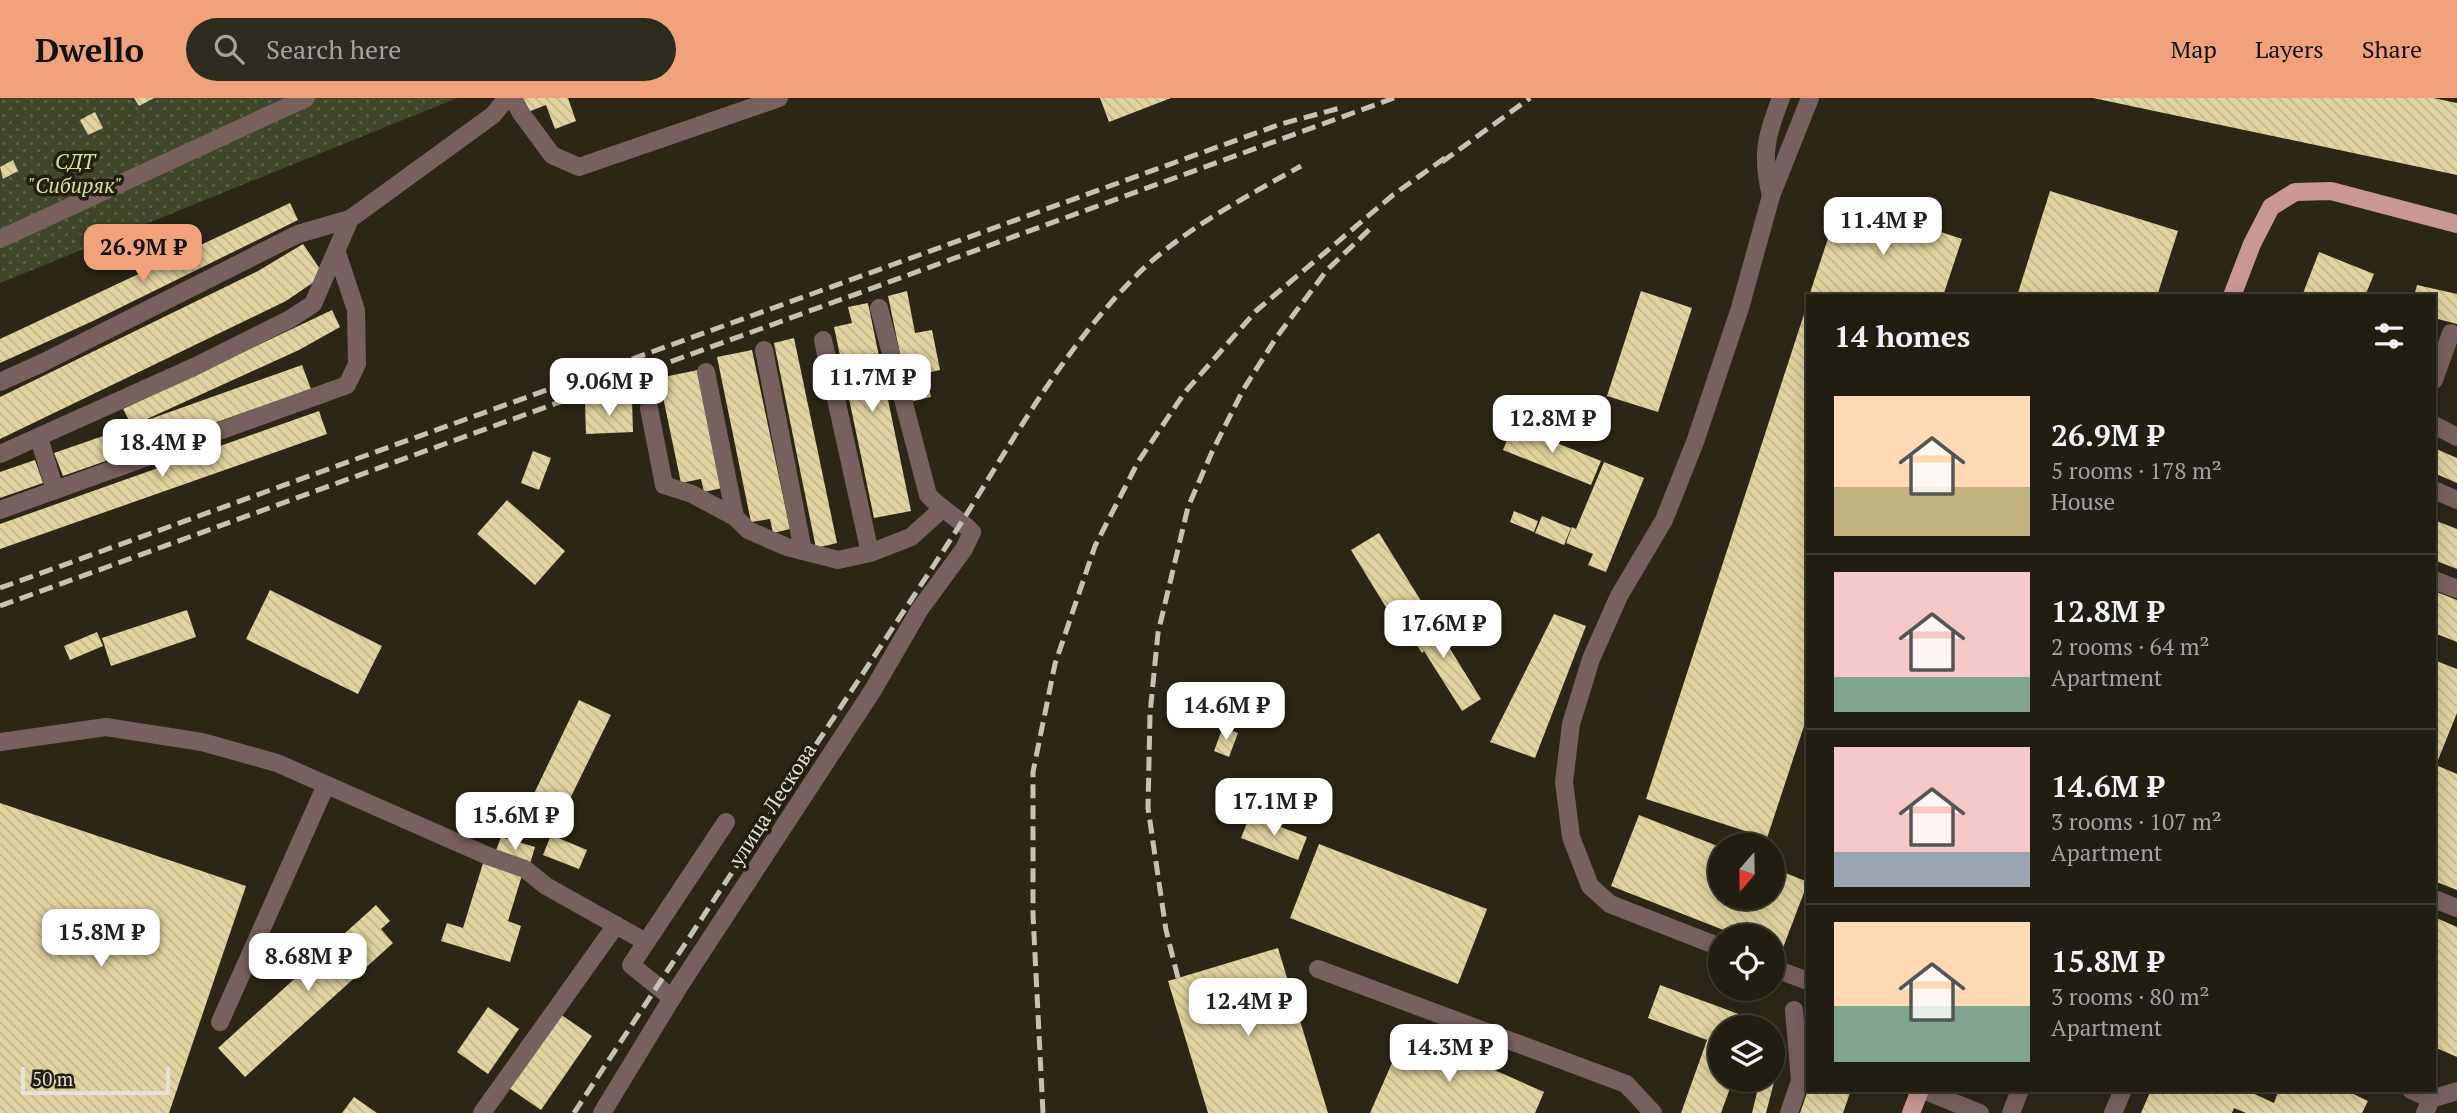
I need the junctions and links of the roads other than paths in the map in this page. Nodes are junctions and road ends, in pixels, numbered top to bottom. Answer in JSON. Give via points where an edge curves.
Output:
{"nodes":[{"id":1,"x":306,"y":98,"type":"edge"},
{"id":2,"x":507,"y":98,"type":"edge"},
{"id":3,"x":513,"y":98,"type":"edge"},
{"id":4,"x":779,"y":98,"type":"edge"},
{"id":5,"x":1781,"y":98,"type":"edge"},
{"id":6,"x":1810,"y":98,"type":"edge"},
{"id":7,"x":1771,"y":196,"type":"junction"},
{"id":8,"x":350,"y":219,"type":"junction"},
{"id":9,"x":2457,"y":224,"type":"edge"},
{"id":10,"x":0,"y":239,"type":"edge"},
{"id":11,"x":337,"y":253,"type":"junction"},
{"id":12,"x":2233,"y":294,"type":"edge"},
{"id":13,"x":879,"y":308,"type":"dead end"},
{"id":14,"x":2447,"y":332,"type":"edge"},
{"id":15,"x":823,"y":340,"type":"dead end"},
{"id":16,"x":764,"y":350,"type":"dead end"},
{"id":17,"x":706,"y":373,"type":"dead end"},
{"id":18,"x":2436,"y":373,"type":"edge"},
{"id":19,"x":0,"y":382,"type":"edge"},
{"id":20,"x":649,"y":408,"type":"dead end"},
{"id":21,"x":2436,"y":426,"type":"edge"},
{"id":22,"x":2457,"y":437,"type":"edge"},
{"id":23,"x":39,"y":438,"type":"junction"},
{"id":24,"x":0,"y":453,"type":"edge"},
{"id":25,"x":55,"y":490,"type":"junction"},
{"id":26,"x":2436,"y":491,"type":"edge"},
{"id":27,"x":2457,"y":500,"type":"edge"},
{"id":28,"x":942,"y":509,"type":"junction"},
{"id":29,"x":0,"y":510,"type":"edge"},
{"id":30,"x":735,"y":517,"type":"junction"},
{"id":31,"x":803,"y":551,"type":"junction"},
{"id":32,"x":870,"y":553,"type":"junction"},
{"id":33,"x":2436,"y":581,"type":"edge"},
{"id":34,"x":2457,"y":589,"type":"edge"},
{"id":35,"x":0,"y":742,"type":"edge"},
{"id":36,"x":326,"y":785,"type":"junction"},
{"id":37,"x":726,"y":822,"type":"dead end"},
{"id":38,"x":2436,"y":900,"type":"edge"},
{"id":39,"x":2457,"y":908,"type":"edge"},
{"id":40,"x":616,"y":925,"type":"junction"},
{"id":41,"x":646,"y":942,"type":"junction"},
{"id":42,"x":1708,"y":942,"type":"edge"},
{"id":43,"x":1318,"y":969,"type":"dead end"},
{"id":44,"x":1785,"y":972,"type":"edge"},
{"id":45,"x":1806,"y":980,"type":"edge"},
{"id":46,"x":672,"y":998,"type":"junction"},
{"id":47,"x":1794,"y":1010,"type":"dead end"},
{"id":48,"x":220,"y":1022,"type":"dead end"},
{"id":49,"x":2457,"y":1091,"type":"edge"},
{"id":50,"x":1921,"y":1092,"type":"edge"},
{"id":51,"x":1927,"y":1092,"type":"edge"},
{"id":52,"x":2020,"y":1092,"type":"edge"},
{"id":53,"x":2122,"y":1092,"type":"edge"},
{"id":54,"x":2413,"y":1092,"type":"edge"},
{"id":55,"x":2428,"y":1106,"type":"edge"},
{"id":56,"x":482,"y":1113,"type":"edge"},
{"id":57,"x":601,"y":1113,"type":"edge"},
{"id":58,"x":1653,"y":1113,"type":"edge"},
{"id":59,"x":1789,"y":1113,"type":"edge"},
{"id":60,"x":1911,"y":1113,"type":"edge"},
{"id":61,"x":1980,"y":1113,"type":"edge"},
{"id":62,"x":2011,"y":1113,"type":"edge"},
{"id":63,"x":2113,"y":1113,"type":"edge"}],
"edges":[{"from":1,"to":10,"type":"street"},
{"from":2,"to":8,"type":"street","via":[[493,115]]},
{"from":3,"to":4,"type":"street","via":[[552,155],[579,167]]},
{"from":5,"to":7,"type":"street","via":[[1765,148],[1764,171]]},
{"from":6,"to":7,"type":"street"},
{"from":7,"to":42,"type":"street","via":[[1695,442],[1664,520],[1619,596],[1591,659],[1571,724],[1564,782],[1571,837],[1590,886],[1610,904]]},
{"from":8,"to":11,"type":"street"},
{"from":8,"to":19,"type":"street","via":[[299,234]]},
{"from":9,"to":12,"type":"main road","via":[[2331,191],[2295,192],[2271,207]]},
{"from":11,"to":23,"type":"street","via":[[313,304],[290,319]]},
{"from":11,"to":25,"type":"street","via":[[356,310],[357,364],[347,386]]},
{"from":13,"to":28,"type":"street","via":[[928,495]]},
{"from":14,"to":18,"type":"street"},
{"from":15,"to":32,"type":"street"},
{"from":16,"to":31,"type":"street"},
{"from":17,"to":30,"type":"street"},
{"from":20,"to":30,"type":"street","via":[[664,485]]},
{"from":21,"to":22,"type":"street"},
{"from":23,"to":24,"type":"street"},
{"from":23,"to":25,"type":"street"},
{"from":25,"to":29,"type":"street"},
{"from":26,"to":27,"type":"street"},
{"from":28,"to":32,"type":"street","via":[[911,537]]},
{"from":28,"to":46,"type":"street","name":"улица Лескова","via":[[972,532],[964,549],[920,609],[873,690]]},
{"from":30,"to":31,"type":"street","via":[[748,530]]},
{"from":31,"to":32,"type":"street","via":[[838,561]]},
{"from":33,"to":34,"type":"street"},
{"from":35,"to":36,"type":"street","via":[[106,727],[202,741],[277,763]]},
{"from":36,"to":40,"type":"street","via":[[525,869]]},
{"from":36,"to":48,"type":"street"},
{"from":37,"to":41,"type":"street"},
{"from":38,"to":39,"type":"street"},
{"from":40,"to":41,"type":"street"},
{"from":40,"to":56,"type":"street"},
{"from":41,"to":46,"type":"street","via":[[631,965]]},
{"from":43,"to":58,"type":"street","via":[[1626,1084]]},
{"from":44,"to":45,"type":"street"},
{"from":46,"to":57,"type":"street","name":"улица Лескова"},
{"from":47,"to":59,"type":"street","via":[[1800,1081]]},
{"from":49,"to":55,"type":"street"},
{"from":50,"to":60,"type":"main road"},
{"from":51,"to":61,"type":"street"},
{"from":52,"to":62,"type":"street"},
{"from":53,"to":63,"type":"street"},
{"from":54,"to":55,"type":"street"}]}
